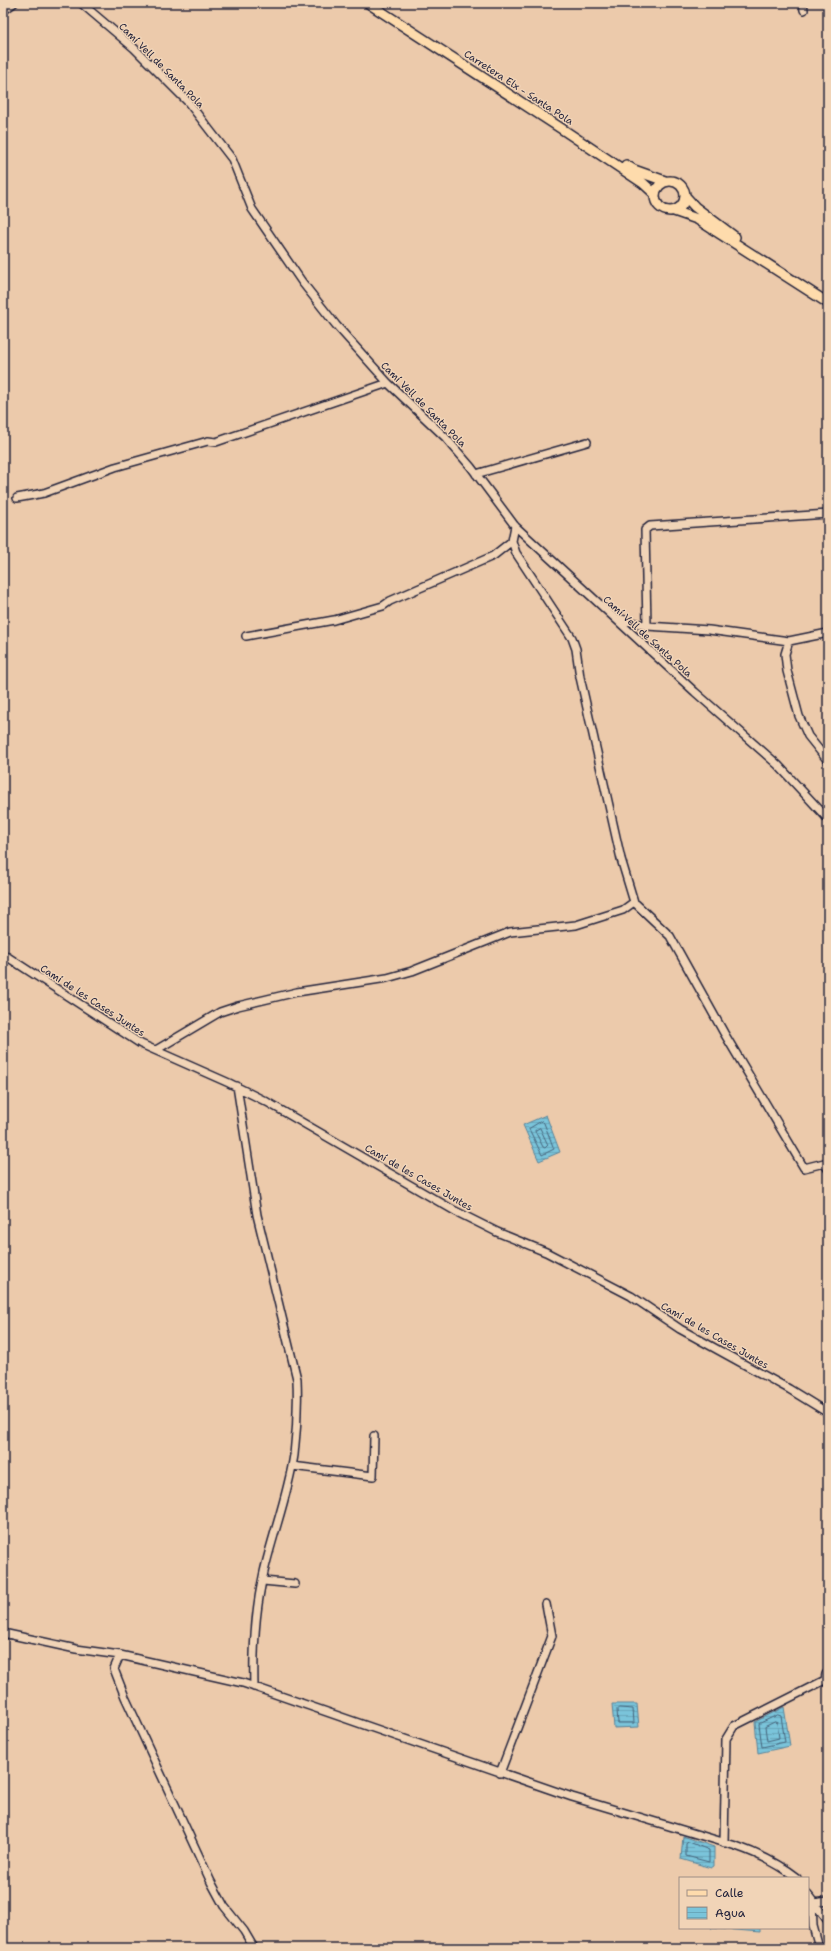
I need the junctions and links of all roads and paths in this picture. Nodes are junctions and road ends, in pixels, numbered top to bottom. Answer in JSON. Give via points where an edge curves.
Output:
{"nodes":[{"id":1,"x":14,"y":3,"type":"edge"},
{"id":2,"x":81,"y":3,"type":"edge"},
{"id":3,"x":368,"y":3,"type":"edge"},
{"id":4,"x":378,"y":3,"type":"edge"},
{"id":5,"x":3,"y":11,"type":"edge"},
{"id":6,"x":665,"y":181,"type":"junction"},
{"id":7,"x":655,"y":194,"type":"junction"},
{"id":8,"x":686,"y":196,"type":"junction"},
{"id":9,"x":674,"y":211,"type":"junction"},
{"id":10,"x":828,"y":296,"type":"edge"},
{"id":11,"x":828,"y":303,"type":"edge"},
{"id":12,"x":388,"y":383,"type":"junction"},
{"id":13,"x":587,"y":442,"type":"dead end"},
{"id":14,"x":476,"y":474,"type":"junction"},
{"id":15,"x":17,"y":498,"type":"dead end"},
{"id":16,"x":828,"y":514,"type":"edge"},
{"id":17,"x":515,"y":526,"type":"junction"},
{"id":18,"x":512,"y":541,"type":"junction"},
{"id":19,"x":612,"y":617,"type":"junction"},
{"id":20,"x":647,"y":626,"type":"junction"},
{"id":21,"x":828,"y":633,"type":"edge"},
{"id":22,"x":246,"y":636,"type":"dead end"},
{"id":23,"x":789,"y":641,"type":"junction"},
{"id":24,"x":828,"y":761,"type":"edge"},
{"id":25,"x":828,"y":819,"type":"edge"},
{"id":26,"x":634,"y":902,"type":"junction"},
{"id":27,"x":3,"y":954,"type":"edge"},
{"id":28,"x":156,"y":1050,"type":"junction"},
{"id":29,"x":237,"y":1086,"type":"junction"},
{"id":30,"x":828,"y":1170,"type":"edge"},
{"id":31,"x":828,"y":1413,"type":"edge"},
{"id":32,"x":374,"y":1436,"type":"dead end"},
{"id":33,"x":292,"y":1466,"type":"junction"},
{"id":34,"x":263,"y":1580,"type":"junction"},
{"id":35,"x":295,"y":1584,"type":"dead end"},
{"id":36,"x":546,"y":1604,"type":"dead end"},
{"id":37,"x":3,"y":1632,"type":"edge"},
{"id":38,"x":120,"y":1655,"type":"junction"},
{"id":39,"x":826,"y":1674,"type":"dead end"},
{"id":40,"x":254,"y":1687,"type":"junction"},
{"id":41,"x":500,"y":1773,"type":"junction"},
{"id":42,"x":724,"y":1843,"type":"junction"},
{"id":43,"x":796,"y":1877,"type":"edge"},
{"id":44,"x":811,"y":1900,"type":"edge"},
{"id":45,"x":828,"y":1901,"type":"edge"},
{"id":46,"x":828,"y":1921,"type":"edge"},
{"id":47,"x":254,"y":1948,"type":"edge"},
{"id":48,"x":819,"y":1948,"type":"edge"}],
"edges":[{"from":1,"to":5,"type":"street"},
{"from":2,"to":12,"type":"street","name":"Camí Vell de Santa Pola","via":[[134,48],[202,119],[232,159],[252,209],[298,276],[336,325]]},
{"from":3,"to":7,"type":"main road","name":"Carretera Elx - Santa Pola","via":[[574,137],[643,183]]},
{"from":4,"to":6,"type":"main road","name":"Carretera Elx - Santa Pola","via":[[634,170]]},
{"from":6,"to":7,"type":"main road"},
{"from":6,"to":8,"type":"main road","via":[[678,183]]},
{"from":7,"to":9,"type":"main road","via":[[655,199],[662,209]]},
{"from":8,"to":9,"type":"main road","via":[[683,204]]},
{"from":8,"to":10,"type":"main road","via":[[695,207],[727,231]]},
{"from":9,"to":11,"type":"main road","via":[[697,220]]},
{"from":12,"to":14,"type":"street","name":"Camí Vell de Santa Pola","via":[[445,437]]},
{"from":12,"to":15,"type":"street","via":[[216,442],[201,443],[115,467],[44,493]]},
{"from":13,"to":14,"type":"street"},
{"from":14,"to":17,"type":"street","name":"Camí Vell de Santa Pola"},
{"from":16,"to":20,"type":"street","via":[[650,526],[645,530]]},
{"from":17,"to":18,"type":"street"},
{"from":17,"to":19,"type":"street","name":"Camí Vell de Santa Pola"},
{"from":18,"to":22,"type":"street","via":[[493,556],[383,606],[334,620]]},
{"from":18,"to":26,"type":"street","via":[[516,553],[567,629],[576,649],[621,859]]},
{"from":19,"to":20,"type":"street"},
{"from":19,"to":25,"type":"street","name":"Camí Vell de Santa Pola","via":[[778,765]]},
{"from":20,"to":23,"type":"street","via":[[709,630]]},
{"from":21,"to":23,"type":"street"},
{"from":23,"to":24,"type":"street","via":[[785,654],[787,671],[799,716],[808,736]]},
{"from":26,"to":28,"type":"street","via":[[623,910],[576,926],[510,932],[412,971],[387,978],[297,992],[238,1006],[220,1012]]},
{"from":26,"to":30,"type":"street","via":[[670,936],[804,1168],[824,1163]]},
{"from":27,"to":28,"type":"street","name":"Camí de les Cases Juntes","via":[[141,1044]]},
{"from":28,"to":29,"type":"street","name":"Camí de les Cases Juntes"},
{"from":29,"to":31,"type":"street","name":"Camí de les Cases Juntes","via":[[456,1211],[631,1296],[680,1329]]},
{"from":29,"to":33,"type":"street","via":[[257,1215],[297,1379],[298,1402]]},
{"from":32,"to":33,"type":"street","via":[[373,1476]]},
{"from":33,"to":34,"type":"street"},
{"from":34,"to":35,"type":"street"},
{"from":34,"to":40,"type":"street","via":[[253,1646]]},
{"from":36,"to":41,"type":"street","via":[[552,1636]]},
{"from":37,"to":38,"type":"street","via":[[76,1649]]},
{"from":38,"to":40,"type":"street"},
{"from":38,"to":47,"type":"street","via":[[114,1669],[125,1697],[211,1882],[224,1906]]},
{"from":39,"to":42,"type":"street","via":[[825,1680],[734,1726],[726,1739]]},
{"from":40,"to":41,"type":"street"},
{"from":41,"to":42,"type":"street","via":[[598,1806]]},
{"from":42,"to":43,"type":"street","via":[[762,1855]]},
{"from":44,"to":45,"type":"street"},
{"from":44,"to":46,"type":"street"},
{"from":44,"to":48,"type":"street","via":[[813,1926]]}]}
